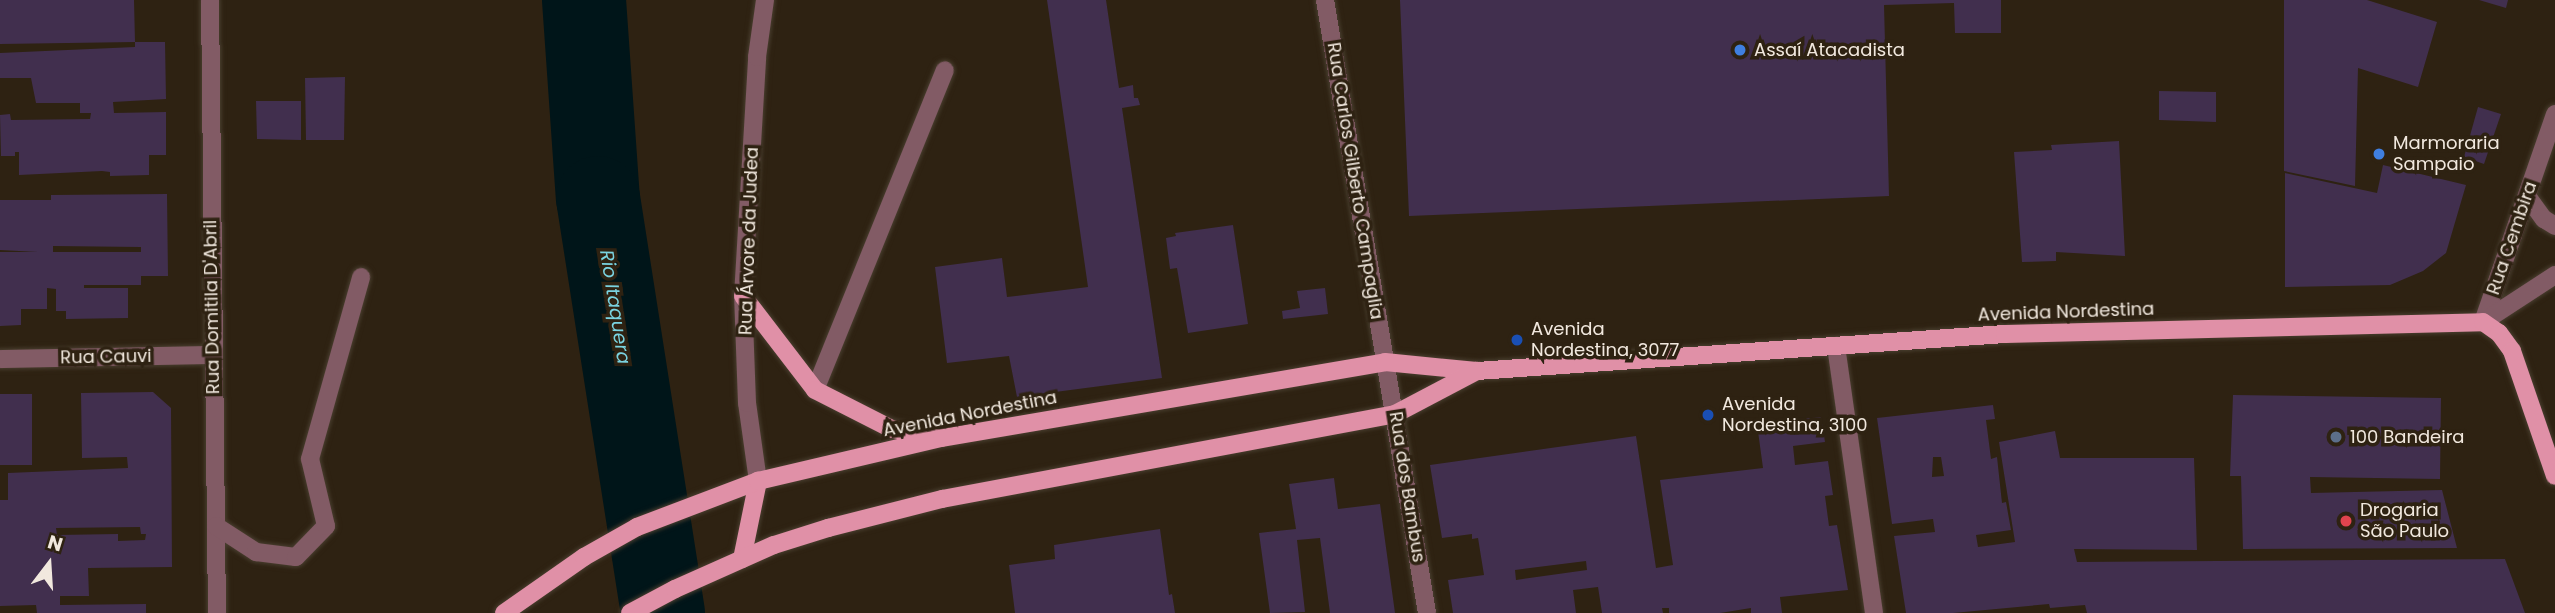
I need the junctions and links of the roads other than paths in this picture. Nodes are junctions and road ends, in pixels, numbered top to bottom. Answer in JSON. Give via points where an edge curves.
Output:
{"nodes":[{"id":1,"x":209,"y":0,"type":"edge"},
{"id":2,"x":765,"y":0,"type":"edge"},
{"id":3,"x":1325,"y":0,"type":"edge"},
{"id":4,"x":945,"y":70,"type":"dead end"},
{"id":5,"x":2555,"y":114,"type":"edge"},
{"id":6,"x":2527,"y":195,"type":"junction"},
{"id":7,"x":2555,"y":226,"type":"edge"},
{"id":8,"x":2555,"y":275,"type":"edge"},
{"id":9,"x":360,"y":276,"type":"dead end"},
{"id":10,"x":743,"y":296,"type":"junction"},
{"id":11,"x":2483,"y":322,"type":"junction"},
{"id":12,"x":1836,"y":346,"type":"junction"},
{"id":13,"x":213,"y":355,"type":"junction"},
{"id":14,"x":0,"y":359,"type":"edge"},
{"id":15,"x":1385,"y":362,"type":"junction"},
{"id":16,"x":1477,"y":371,"type":"junction"},
{"id":17,"x":815,"y":390,"type":"junction"},
{"id":18,"x":1395,"y":414,"type":"junction"},
{"id":19,"x":942,"y":438,"type":"junction"},
{"id":20,"x":2555,"y":476,"type":"edge"},
{"id":21,"x":758,"y":481,"type":"junction"},
{"id":22,"x":216,"y":526,"type":"junction"},
{"id":23,"x":742,"y":559,"type":"junction"},
{"id":24,"x":217,"y":613,"type":"edge"},
{"id":25,"x":504,"y":613,"type":"edge"},
{"id":26,"x":630,"y":613,"type":"edge"},
{"id":27,"x":1427,"y":613,"type":"edge"},
{"id":28,"x":1874,"y":613,"type":"edge"}],
"edges":[{"from":1,"to":13,"type":"street","name":"Rua Domitila D'Abril"},
{"from":2,"to":10,"type":"street","name":"Rua Árvore da Judea","via":[[757,57]]},
{"from":3,"to":15,"type":"street","name":"Rua Carlos Gilberto Campaglia"},
{"from":4,"to":17,"type":"street"},
{"from":5,"to":6,"type":"street","name":"Rua Cembira"},
{"from":6,"to":7,"type":"street"},
{"from":6,"to":11,"type":"street","name":"Rua Cembira"},
{"from":8,"to":11,"type":"street"},
{"from":9,"to":22,"type":"street","via":[[310,459],[326,526],[296,557],[256,552]]},
{"from":10,"to":17,"type":"main road"},
{"from":10,"to":21,"type":"street","name":"Rua Árvore da Judea","via":[[747,403]]},
{"from":11,"to":12,"type":"main road","name":"Avenida Nordestina","via":[[2005,334]]},
{"from":11,"to":20,"type":"main road","via":[[2499,333],[2512,351]]},
{"from":12,"to":16,"type":"main road","name":"Avenida Nordestina"},
{"from":12,"to":28,"type":"street"},
{"from":13,"to":14,"type":"street","name":"Rua Cauvi"},
{"from":13,"to":22,"type":"street","name":"Rua Domitila D'Abril"},
{"from":15,"to":16,"type":"main road","name":"Avenida Nordestina"},
{"from":15,"to":18,"type":"street","name":"Rua dos Bambus"},
{"from":15,"to":19,"type":"main road","name":"Avenida Nordestina"},
{"from":16,"to":18,"type":"main road","name":"Avenida Nordestina"},
{"from":17,"to":19,"type":"main road","via":[[892,429]]},
{"from":18,"to":23,"type":"main road","name":"Avenida Nordestina","via":[[942,499],[828,528]]},
{"from":18,"to":27,"type":"street","name":"Rua dos Bambus"},
{"from":19,"to":21,"type":"main road","name":"Avenida Nordestina"},
{"from":21,"to":23,"type":"main road"},
{"from":21,"to":25,"type":"main road","name":"Avenida Nordestina","via":[[638,527],[583,557]]},
{"from":22,"to":24,"type":"street","name":"Rua Domitila D'Abril"},
{"from":23,"to":26,"type":"main road","name":"Avenida Nordestina"}]}
